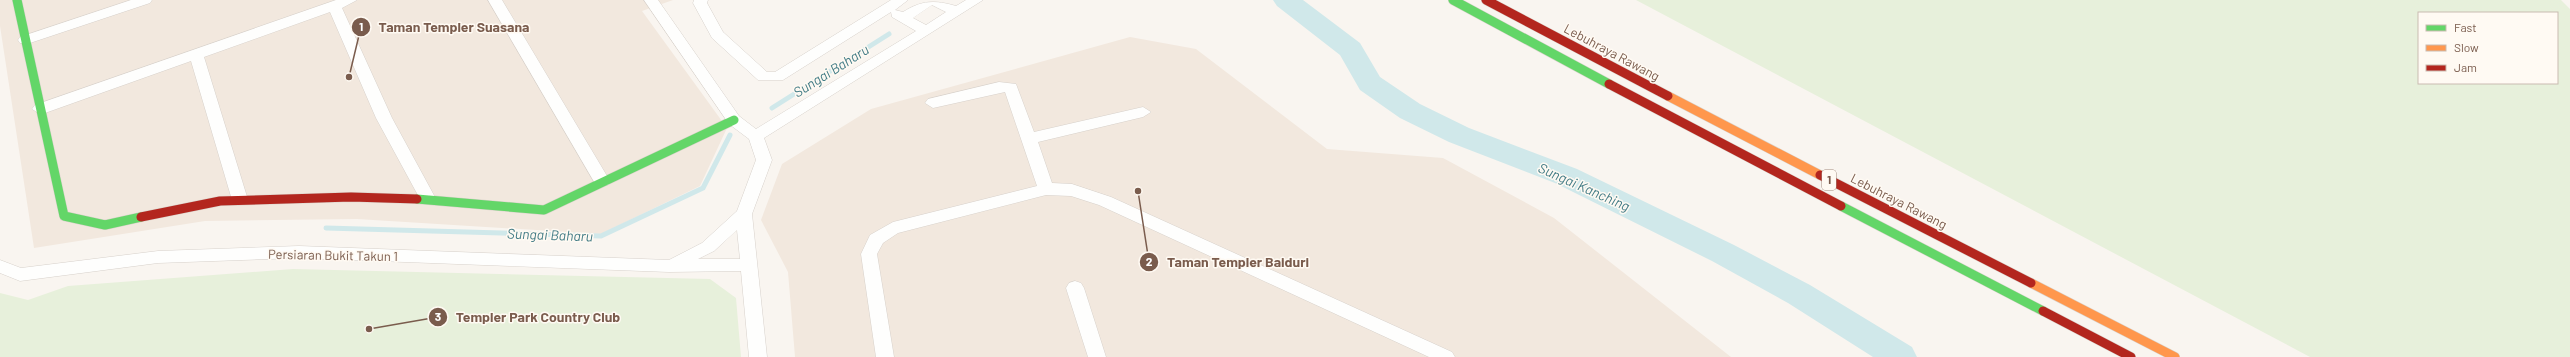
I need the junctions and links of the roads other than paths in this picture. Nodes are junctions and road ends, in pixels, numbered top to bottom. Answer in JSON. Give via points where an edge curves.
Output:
{"nodes":[{"id":1,"x":16,"y":0,"type":"edge"},
{"id":2,"x":145,"y":0,"type":"edge"},
{"id":3,"x":350,"y":0,"type":"edge"},
{"id":4,"x":495,"y":0,"type":"edge"},
{"id":5,"x":651,"y":0,"type":"edge"},
{"id":6,"x":701,"y":0,"type":"edge"},
{"id":7,"x":901,"y":0,"type":"edge"},
{"id":8,"x":930,"y":0,"type":"edge"},
{"id":9,"x":934,"y":0,"type":"edge"},
{"id":10,"x":976,"y":0,"type":"edge"},
{"id":11,"x":1453,"y":0,"type":"edge"},
{"id":12,"x":1486,"y":0,"type":"edge"},
{"id":13,"x":334,"y":5,"type":"junction"},
{"id":14,"x":956,"y":12,"type":"junction"},
{"id":15,"x":926,"y":31,"type":"junction"},
{"id":16,"x":25,"y":40,"type":"junction"},
{"id":17,"x":196,"y":55,"type":"junction"},
{"id":18,"x":933,"y":103,"type":"dead end"},
{"id":19,"x":40,"y":109,"type":"junction"},
{"id":20,"x":1143,"y":112,"type":"dead end"},
{"id":21,"x":734,"y":120,"type":"junction"},
{"id":22,"x":756,"y":136,"type":"junction"},
{"id":23,"x":1029,"y":139,"type":"junction"},
{"id":24,"x":602,"y":181,"type":"junction"},
{"id":25,"x":1046,"y":189,"type":"junction"},
{"id":26,"x":428,"y":199,"type":"junction"},
{"id":27,"x":240,"y":200,"type":"junction"},
{"id":28,"x":744,"y":214,"type":"junction"},
{"id":29,"x":748,"y":265,"type":"junction"},
{"id":30,"x":0,"y":266,"type":"edge"},
{"id":31,"x":669,"y":266,"type":"junction"},
{"id":32,"x":1075,"y":288,"type":"dead end"},
{"id":33,"x":758,"y":357,"type":"edge"},
{"id":34,"x":885,"y":357,"type":"edge"},
{"id":35,"x":1097,"y":357,"type":"edge"},
{"id":36,"x":1446,"y":357,"type":"edge"},
{"id":37,"x":2131,"y":357,"type":"edge"},
{"id":38,"x":2175,"y":357,"type":"edge"}],
"edges":[{"from":1,"to":16,"type":"main road"},
{"from":2,"to":16,"type":"street"},
{"from":3,"to":13,"type":"street"},
{"from":4,"to":24,"type":"street"},
{"from":5,"to":21,"type":"street"},
{"from":6,"to":7,"type":"street","via":[[700,4],[717,35],[763,77],[770,78],[778,77]]},
{"from":8,"to":15,"type":"street","via":[[900,16]]},
{"from":9,"to":14,"type":"street"},
{"from":10,"to":14,"type":"street"},
{"from":11,"to":37,"type":"main road","number":"1","via":[[1779,174]]},
{"from":12,"to":38,"type":"main road","name":"Lebuhraya Rawang","number":"1","via":[[1792,161]]},
{"from":13,"to":17,"type":"street"},
{"from":13,"to":26,"type":"street","via":[[384,118]]},
{"from":14,"to":15,"type":"street"},
{"from":15,"to":22,"type":"street"},
{"from":16,"to":19,"type":"main road"},
{"from":17,"to":19,"type":"street"},
{"from":17,"to":27,"type":"street"},
{"from":18,"to":23,"type":"street","via":[[999,87],[1012,87]]},
{"from":19,"to":27,"type":"main road","via":[[64,216],[105,225],[220,201]]},
{"from":20,"to":23,"type":"street"},
{"from":21,"to":22,"type":"street"},
{"from":21,"to":24,"type":"main road"},
{"from":22,"to":28,"type":"street","via":[[764,160]]},
{"from":23,"to":25,"type":"street"},
{"from":24,"to":26,"type":"main road","via":[[544,210]]},
{"from":25,"to":34,"type":"street","via":[[893,228],[876,239],[869,254]]},
{"from":25,"to":36,"type":"street","via":[[1072,190],[1105,200]]},
{"from":26,"to":27,"type":"main road","via":[[351,197]]},
{"from":28,"to":29,"type":"street"},
{"from":28,"to":31,"type":"street","via":[[708,247]]},
{"from":29,"to":31,"type":"street","name":"Persiaran Bukit Takun 1"},
{"from":29,"to":33,"type":"street"},
{"from":30,"to":31,"type":"street","name":"Persiaran Bukit Takun 1","via":[[20,275],[158,257],[299,252]]},
{"from":32,"to":35,"type":"street"}]}
